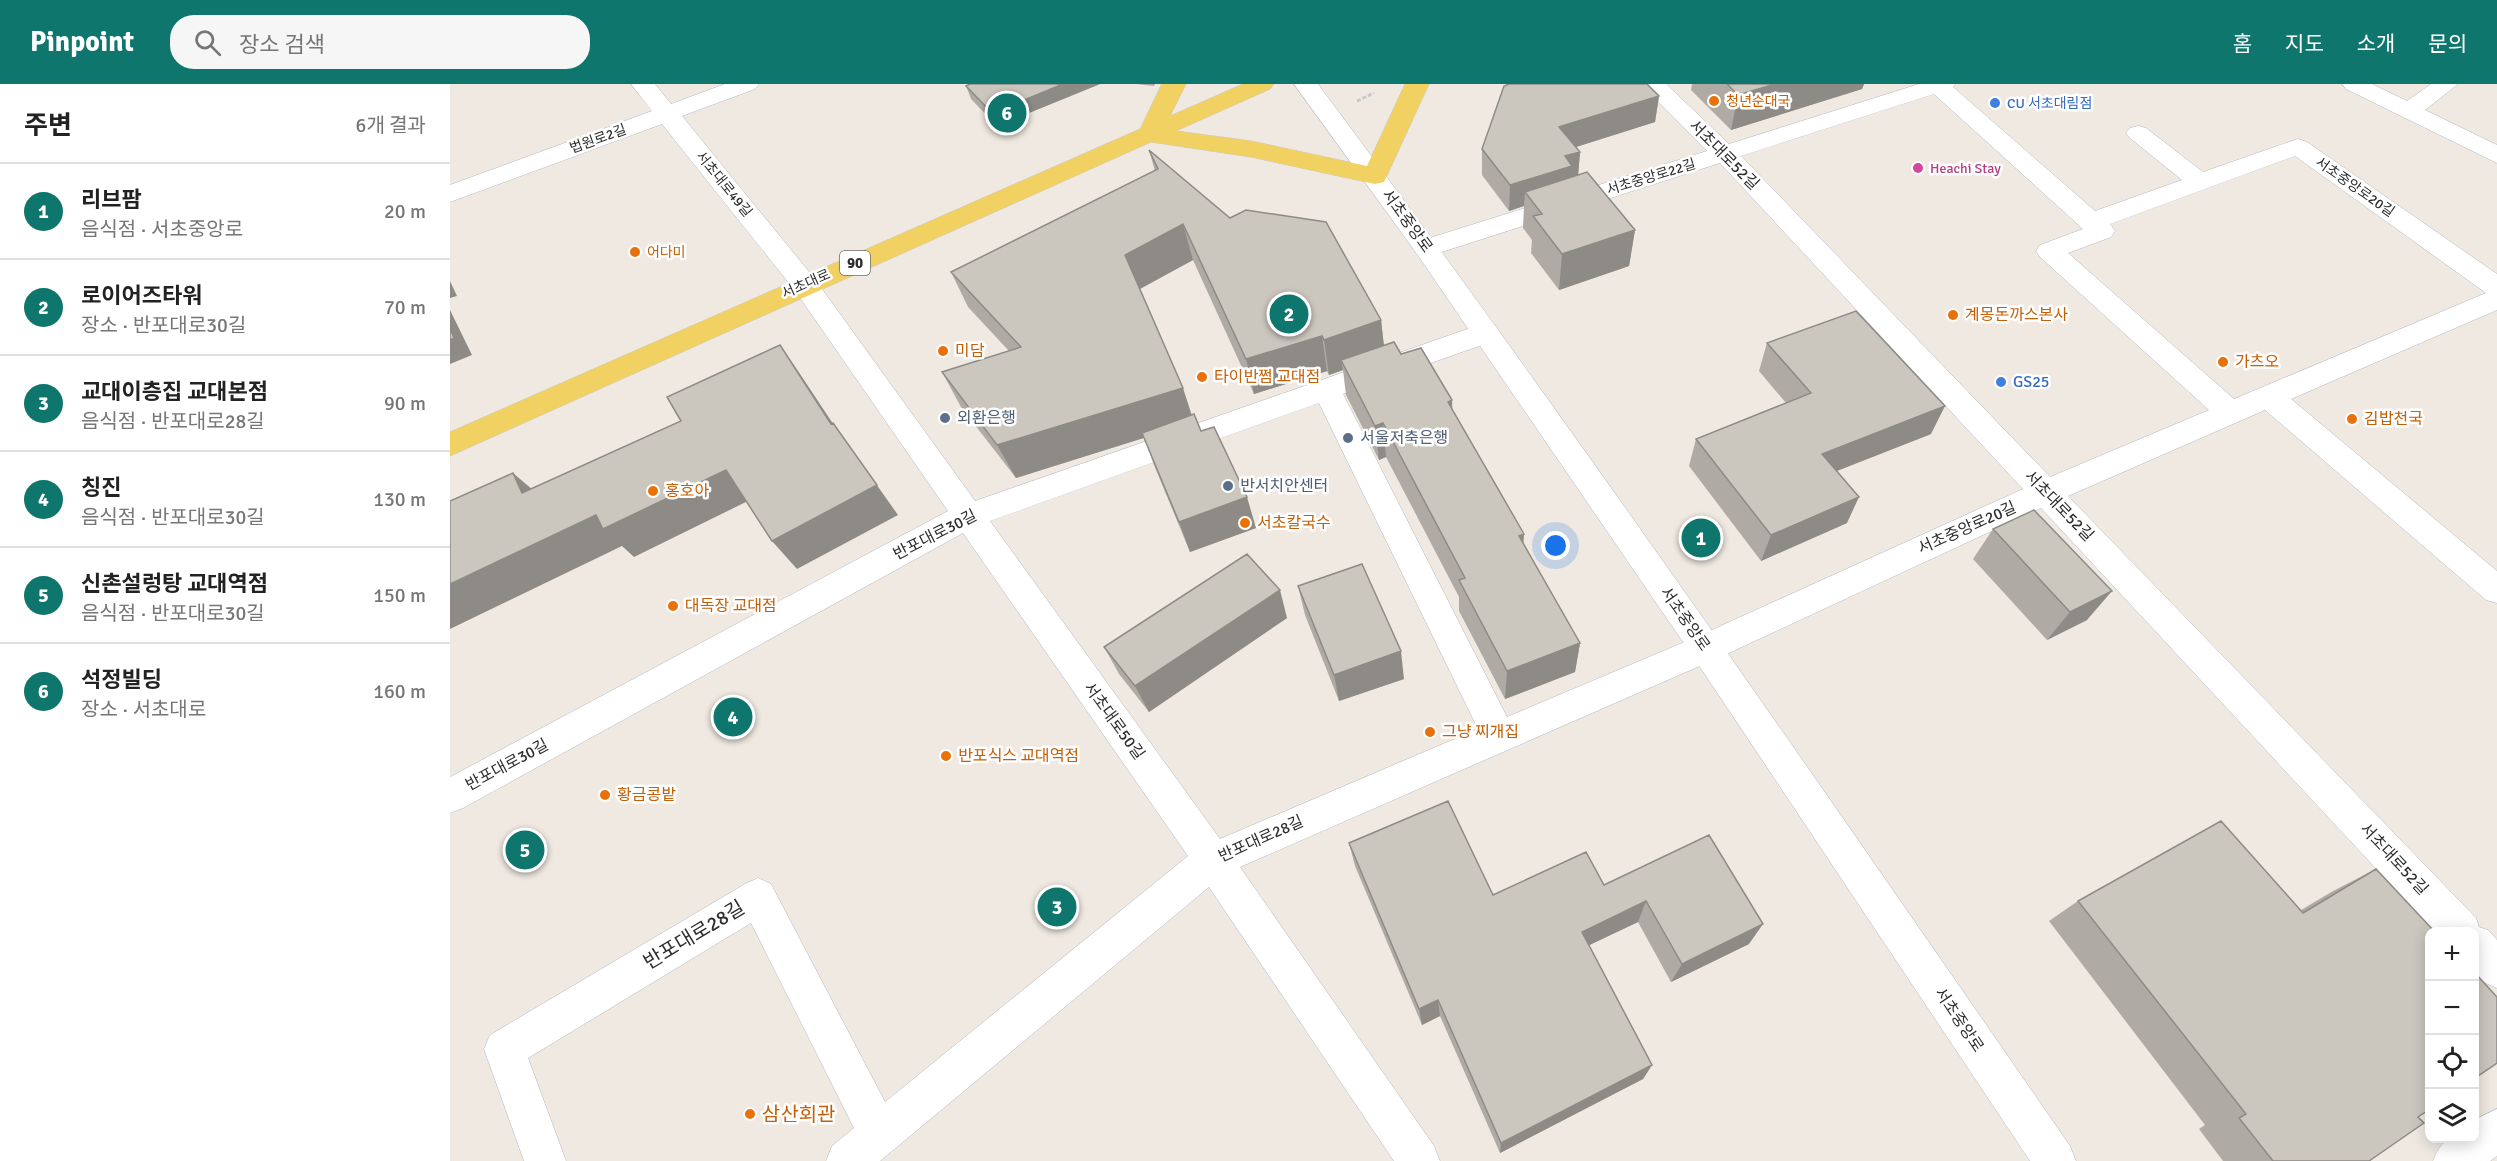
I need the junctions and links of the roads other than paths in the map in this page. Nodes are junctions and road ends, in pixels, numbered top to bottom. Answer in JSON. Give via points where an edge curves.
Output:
{"nodes":[{"id":1,"x":643,"y":84,"type":"edge"},
{"id":2,"x":747,"y":84,"type":"edge"},
{"id":3,"x":1174,"y":84,"type":"edge"},
{"id":4,"x":1262,"y":84,"type":"edge"},
{"id":5,"x":1306,"y":84,"type":"edge"},
{"id":6,"x":1417,"y":84,"type":"edge"},
{"id":7,"x":1653,"y":84,"type":"edge"},
{"id":8,"x":2354,"y":84,"type":"edge"},
{"id":9,"x":2446,"y":84,"type":"edge"},
{"id":10,"x":1941,"y":85,"type":"edge"},
{"id":11,"x":2409,"y":111,"type":"junction"},
{"id":12,"x":668,"y":113,"type":"junction"},
{"id":13,"x":2138,"y":133,"type":"dead end"},
{"id":14,"x":1149,"y":134,"type":"junction"},
{"id":15,"x":1725,"y":154,"type":"junction"},
{"id":16,"x":2497,"y":155,"type":"edge"},
{"id":17,"x":1374,"y":176,"type":"junction"},
{"id":18,"x":2200,"y":182,"type":"junction"},
{"id":19,"x":450,"y":194,"type":"edge"},
{"id":20,"x":2092,"y":221,"type":"junction"},
{"id":21,"x":1426,"y":248,"type":"junction"},
{"id":22,"x":805,"y":285,"type":"junction"},
{"id":23,"x":2497,"y":287,"type":"edge"},
{"id":24,"x":2497,"y":299,"type":"edge"},
{"id":25,"x":1486,"y":333,"type":"junction"},
{"id":26,"x":1326,"y":389,"type":"junction"},
{"id":27,"x":2269,"y":397,"type":"junction"},
{"id":28,"x":2231,"y":413,"type":"junction"},
{"id":29,"x":450,"y":445,"type":"edge"},
{"id":30,"x":2046,"y":492,"type":"junction"},
{"id":31,"x":967,"y":516,"type":"junction"},
{"id":32,"x":2497,"y":590,"type":"edge"},
{"id":33,"x":1706,"y":648,"type":"junction"},
{"id":34,"x":1499,"y":736,"type":"junction"},
{"id":35,"x":450,"y":796,"type":"edge"},
{"id":36,"x":1213,"y":860,"type":"junction"},
{"id":37,"x":2457,"y":927,"type":"edge"},
{"id":38,"x":2479,"y":948,"type":"edge"},
{"id":39,"x":2497,"y":968,"type":"edge"},
{"id":40,"x":2497,"y":1130,"type":"edge"},
{"id":41,"x":879,"y":1134,"type":"junction"},
{"id":42,"x":545,"y":1161,"type":"edge"},
{"id":43,"x":847,"y":1161,"type":"edge"},
{"id":44,"x":1419,"y":1161,"type":"edge"},
{"id":45,"x":2055,"y":1161,"type":"edge"},
{"id":46,"x":2454,"y":1161,"type":"edge"}],
"edges":[{"from":1,"to":12,"type":"street","name":"서초대로49길"},
{"from":2,"to":12,"type":"street","name":"법원로2길"},
{"from":3,"to":14,"type":"main road"},
{"from":4,"to":14,"type":"main road","name":"서초대로","number":"90"},
{"from":5,"to":17,"type":"street","name":"서초중앙로"},
{"from":6,"to":17,"type":"main road"},
{"from":7,"to":15,"type":"street","name":"서초대로52길"},
{"from":8,"to":11,"type":"street"},
{"from":9,"to":11,"type":"street"},
{"from":10,"to":15,"type":"street","name":"서초중앙로22길"},
{"from":10,"to":20,"type":"street"},
{"from":11,"to":16,"type":"street"},
{"from":12,"to":19,"type":"street","name":"법원로2길"},
{"from":12,"to":22,"type":"street","name":"서초대로49길"},
{"from":13,"to":18,"type":"street"},
{"from":14,"to":17,"type":"main road","via":[[1251,149]]},
{"from":14,"to":22,"type":"main road","name":"서초대로","number":"90"},
{"from":15,"to":21,"type":"street","name":"서초중앙로22길"},
{"from":15,"to":30,"type":"street","name":"서초대로52길"},
{"from":17,"to":21,"type":"street","name":"서초중앙로"},
{"from":18,"to":20,"type":"street","name":"서초중앙로20길"},
{"from":18,"to":23,"type":"street","name":"서초중앙로20길","via":[[2298,147]]},
{"from":20,"to":28,"type":"street","via":[[2102,231],[2049,251]]},
{"from":21,"to":25,"type":"street","name":"서초중앙로"},
{"from":22,"to":29,"type":"main road","name":"서초대로","number":"90"},
{"from":22,"to":31,"type":"street","name":"서초대로50길"},
{"from":24,"to":27,"type":"street","name":"서초중앙로20길"},
{"from":25,"to":26,"type":"street","name":"반포대로30길"},
{"from":25,"to":33,"type":"street","name":"서초중앙로"},
{"from":26,"to":31,"type":"street","name":"반포대로30길"},
{"from":26,"to":34,"type":"street"},
{"from":27,"to":28,"type":"street","name":"서초중앙로20길"},
{"from":27,"to":32,"type":"street"},
{"from":28,"to":30,"type":"street","name":"서초중앙로20길"},
{"from":30,"to":33,"type":"street","name":"서초중앙로20길"},
{"from":30,"to":37,"type":"street","name":"서초대로52길"},
{"from":31,"to":35,"type":"street","name":"반포대로30길"},
{"from":31,"to":36,"type":"street","name":"서초대로50길"},
{"from":33,"to":34,"type":"street","name":"반포대로28길"},
{"from":33,"to":45,"type":"street","name":"서초중앙로"},
{"from":34,"to":36,"type":"street","name":"반포대로28길"},
{"from":36,"to":41,"type":"street","name":"반포대로28길"},
{"from":36,"to":44,"type":"street","name":"서초대로50길"},
{"from":38,"to":39,"type":"street"},
{"from":40,"to":46,"type":"street"},
{"from":41,"to":42,"type":"street","name":"반포대로28길","via":[[758,897],[504,1049]]},
{"from":41,"to":43,"type":"street","name":"반포대로28길"}]}
